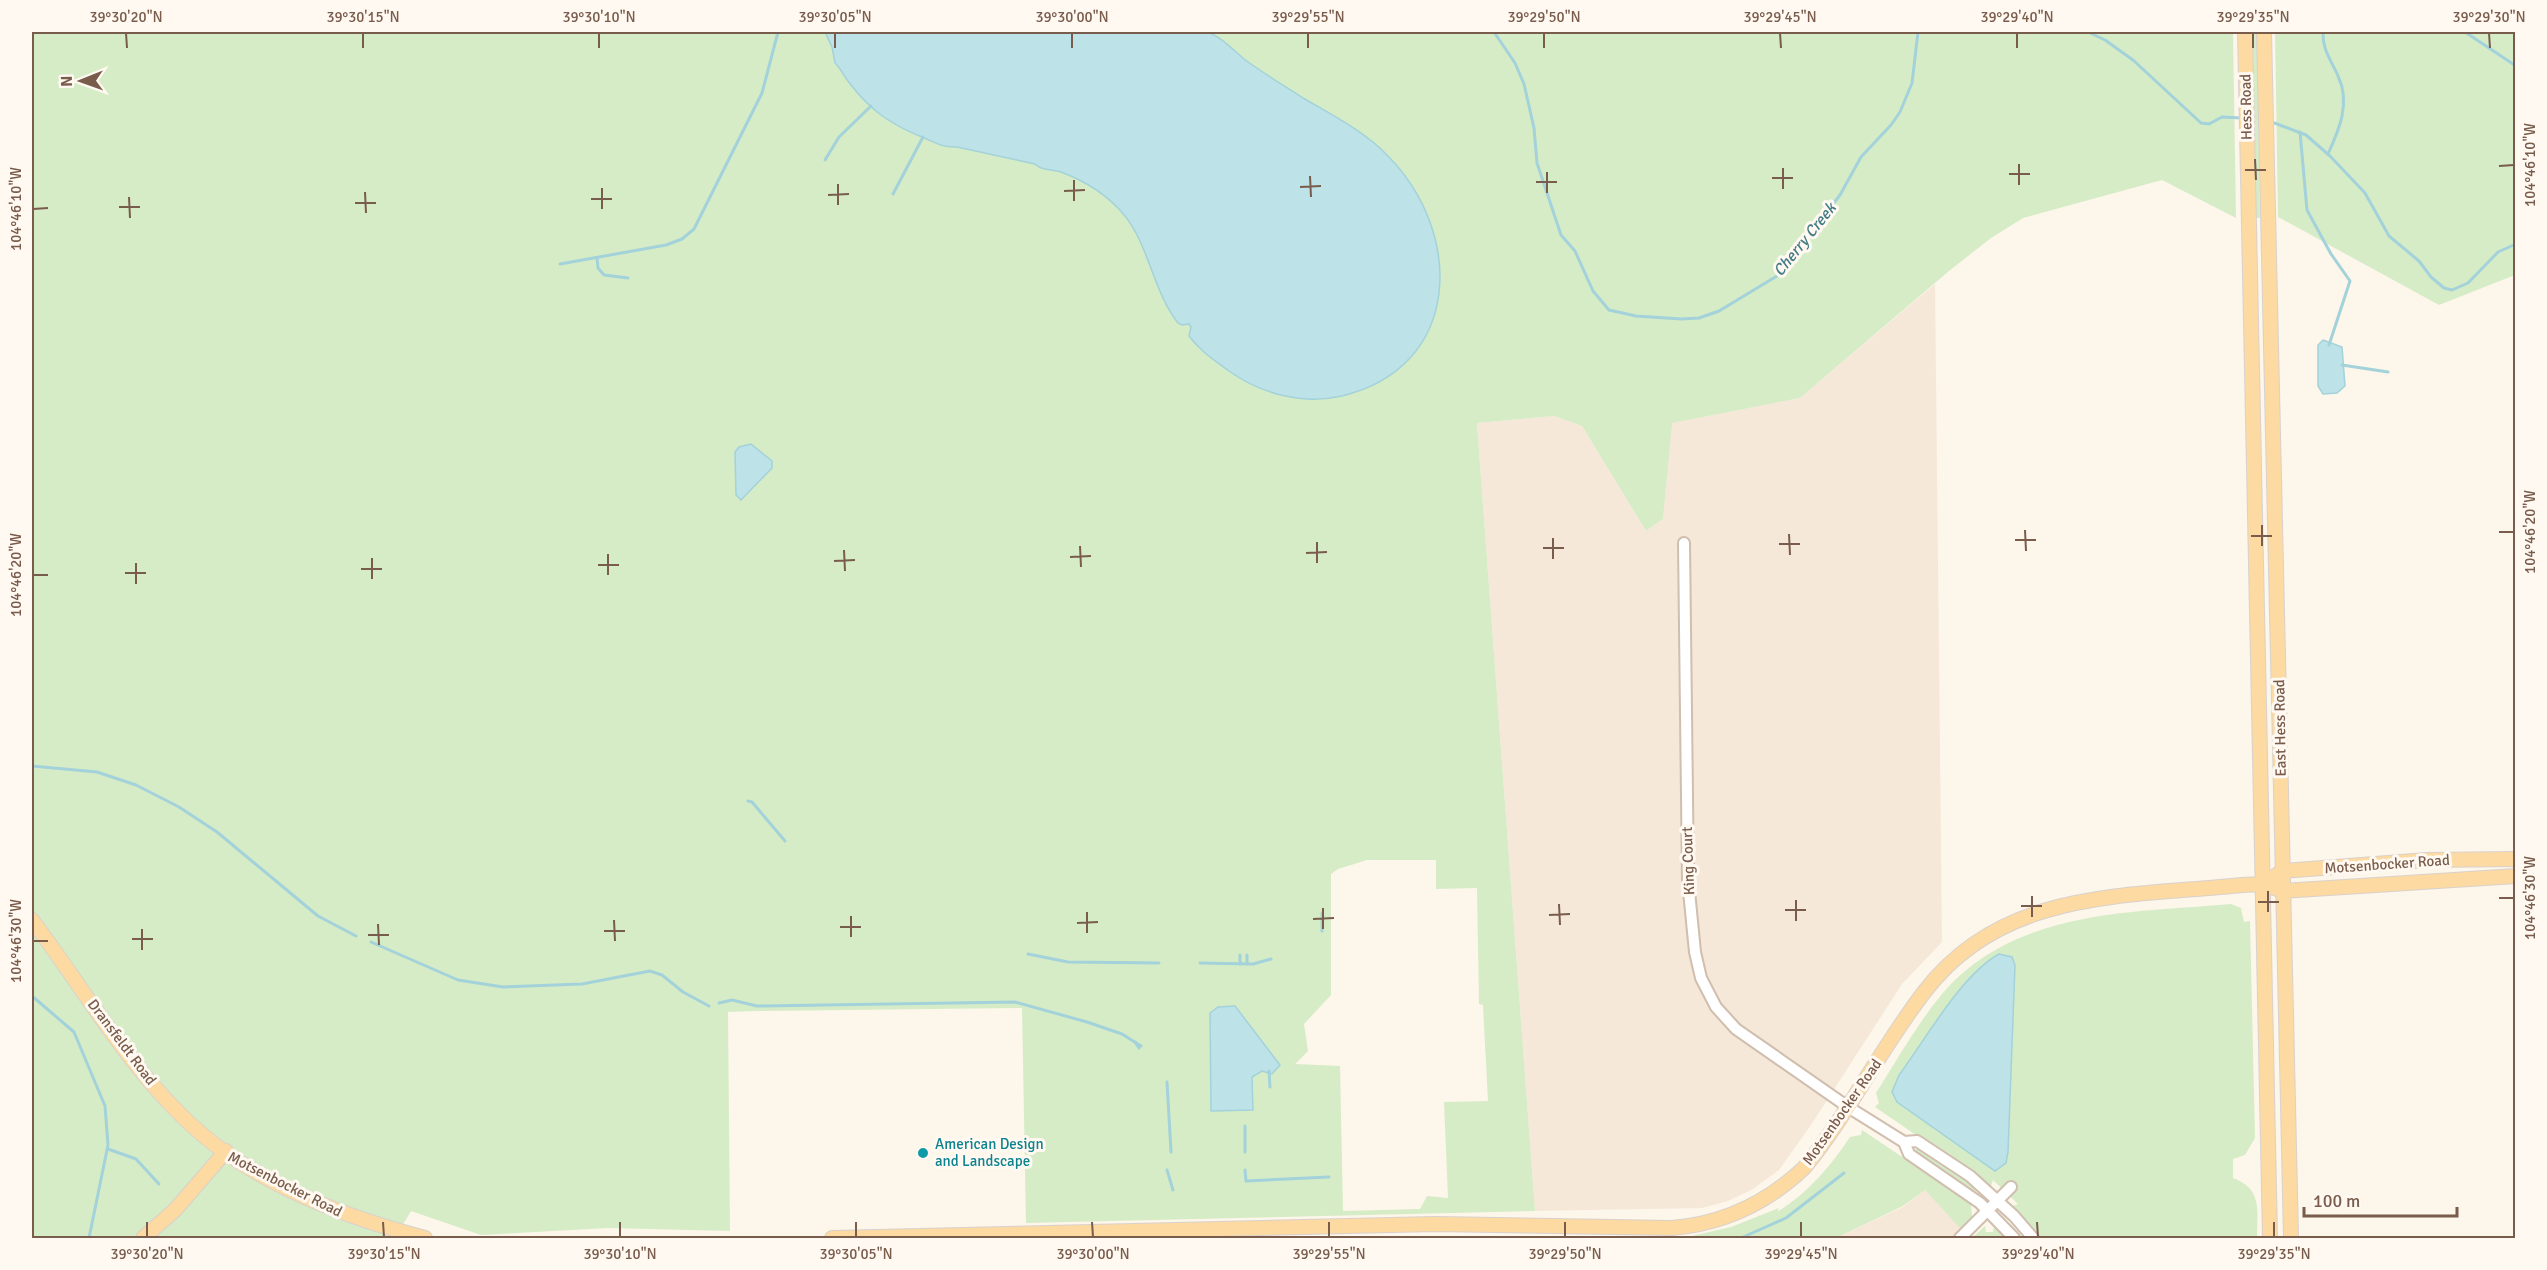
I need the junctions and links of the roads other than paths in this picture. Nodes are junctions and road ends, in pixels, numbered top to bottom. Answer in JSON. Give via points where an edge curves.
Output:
{"nodes":[{"id":1,"x":2245,"y":32,"type":"edge"},
{"id":2,"x":2264,"y":32,"type":"edge"},
{"id":3,"x":2247,"y":218,"type":"joint"},
{"id":4,"x":2266,"y":218,"type":"joint"},
{"id":5,"x":1684,"y":543,"type":"dead end"},
{"id":6,"x":2516,"y":859,"type":"edge"},
{"id":7,"x":2283,"y":871,"type":"junction"},
{"id":8,"x":2516,"y":876,"type":"edge"},
{"id":9,"x":2263,"y":884,"type":"junction"},
{"id":10,"x":2283,"y":891,"type":"junction"},
{"id":11,"x":32,"y":920,"type":"edge"},
{"id":12,"x":1848,"y":1107,"type":"junction"},
{"id":13,"x":1904,"y":1142,"type":"junction"},
{"id":14,"x":226,"y":1151,"type":"junction"},
{"id":15,"x":2011,"y":1186,"type":"dead end"},
{"id":16,"x":1999,"y":1201,"type":"junction"},
{"id":17,"x":1989,"y":1210,"type":"junction"},
{"id":18,"x":1192,"y":1234,"type":"edge"},
{"id":19,"x":143,"y":1239,"type":"edge"},
{"id":20,"x":425,"y":1239,"type":"edge"},
{"id":21,"x":832,"y":1239,"type":"edge"},
{"id":22,"x":1960,"y":1239,"type":"edge"},
{"id":23,"x":2014,"y":1239,"type":"edge"},
{"id":24,"x":2033,"y":1239,"type":"edge"},
{"id":25,"x":2270,"y":1239,"type":"edge"},
{"id":26,"x":2291,"y":1239,"type":"edge"}],
"edges":[{"from":1,"to":3,"type":"main road","name":"Hess Road"},
{"from":2,"to":4,"type":"main road","name":"Hess Road"},
{"from":3,"to":9,"type":"main road","name":"East Hess Road"},
{"from":4,"to":7,"type":"main road","name":"East Hess Road"},
{"from":5,"to":12,"type":"street","name":"King Court","via":[[1688,881],[1701,978],[1716,1007],[1736,1029]]},
{"from":6,"to":7,"type":"main road","name":"Motsenbocker Road","via":[[2427,860]]},
{"from":7,"to":9,"type":"main road","name":"Motsenbocker Road"},
{"from":7,"to":10,"type":"main road","name":"East Hess Road"},
{"from":8,"to":10,"type":"main road","name":"Motsenbocker Road"},
{"from":9,"to":10,"type":"main road","name":"Motsenbocker Road"},
{"from":9,"to":12,"type":"main road","name":"Motsenbocker Road","via":[[2072,902],[2001,927],[1964,950],[1934,980]]},
{"from":9,"to":25,"type":"main road","name":"East Hess Road"},
{"from":10,"to":26,"type":"main road","name":"East Hess Road"},
{"from":11,"to":14,"type":"main road","name":"Dransfeldt Road","via":[[159,1092],[188,1122]]},
{"from":12,"to":13,"type":"street","name":"King Court"},
{"from":12,"to":18,"type":"main road","name":"Motsenbocker Road","via":[[1814,1156],[1785,1186],[1743,1210],[1697,1224],[1648,1228],[1435,1224]]},
{"from":13,"to":16,"type":"street","via":[[1917,1141],[1929,1148]]},
{"from":13,"to":17,"type":"street","via":[[1910,1154]]},
{"from":14,"to":19,"type":"main road","name":"Motsenbocker Road","via":[[175,1210]]},
{"from":14,"to":20,"type":"main road","name":"Motsenbocker Road","via":[[314,1202]]},
{"from":15,"to":16,"type":"street"},
{"from":16,"to":17,"type":"street"},
{"from":16,"to":24,"type":"street"},
{"from":17,"to":22,"type":"street"},
{"from":17,"to":23,"type":"street"},
{"from":18,"to":21,"type":"main road","name":"Motsenbocker Road"}]}
